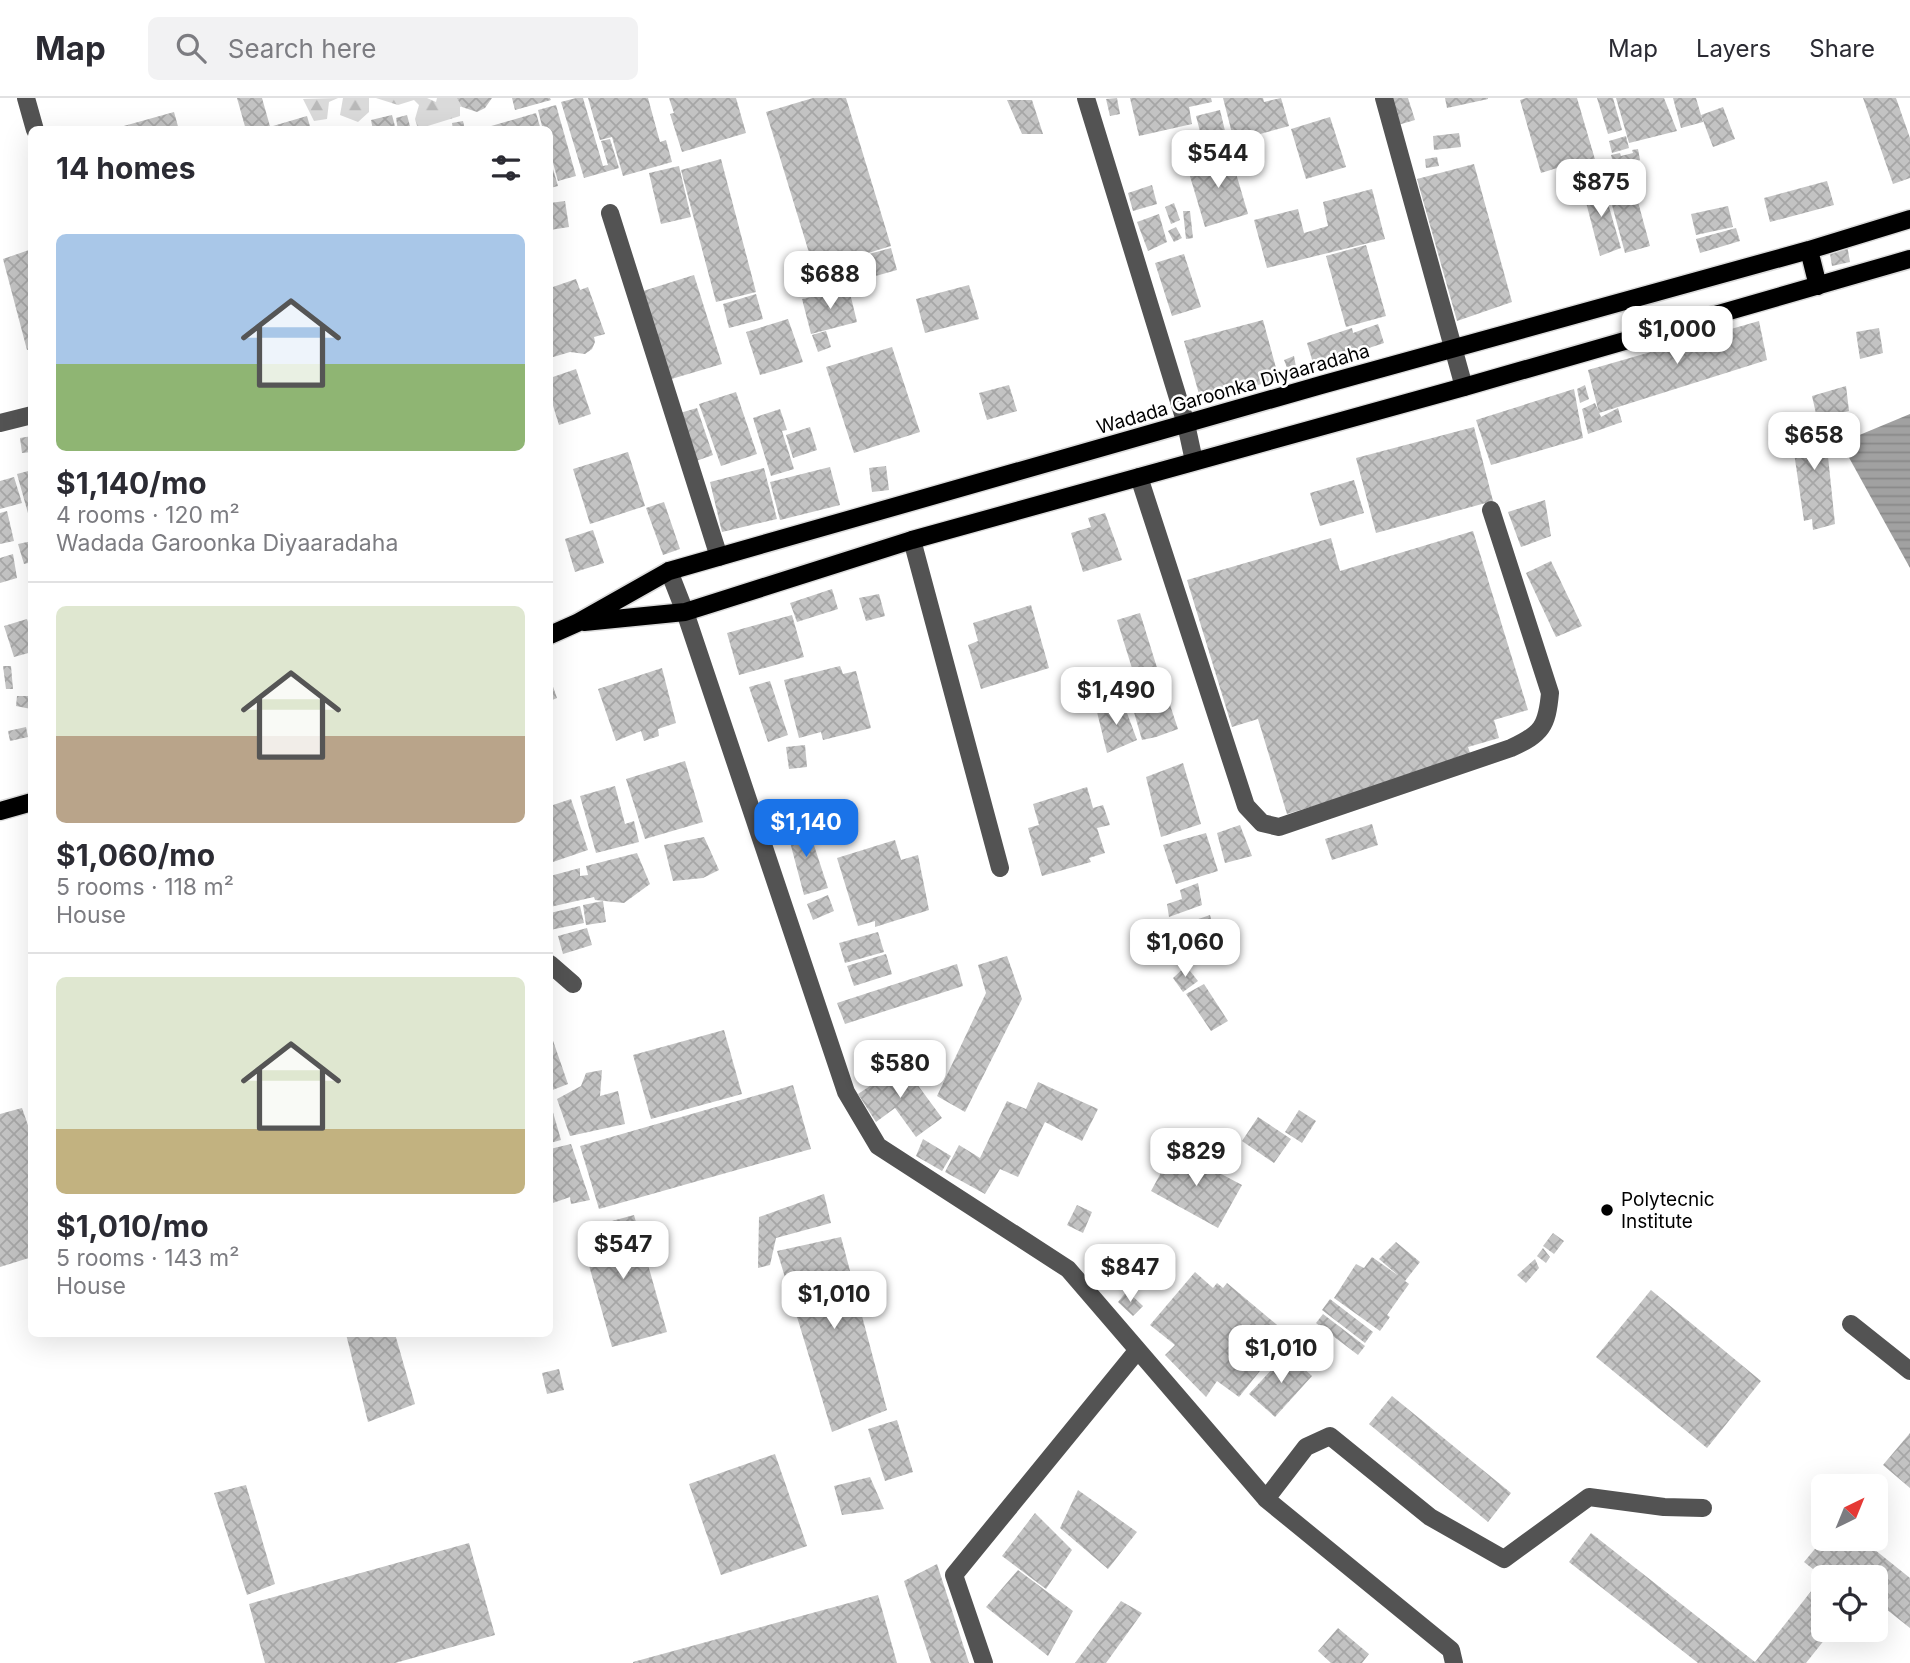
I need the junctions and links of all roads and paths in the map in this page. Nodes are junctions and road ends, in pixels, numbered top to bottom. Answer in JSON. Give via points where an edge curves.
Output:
{"nodes":[{"id":1,"x":26,"y":98,"type":"edge"},
{"id":2,"x":1086,"y":98,"type":"edge"},
{"id":3,"x":1384,"y":98,"type":"edge"},
{"id":4,"x":34,"y":126,"type":"edge"},
{"id":5,"x":610,"y":213,"type":"dead end"},
{"id":6,"x":1910,"y":219,"type":"edge"},
{"id":7,"x":1809,"y":250,"type":"junction"},
{"id":8,"x":1910,"y":259,"type":"edge"},
{"id":9,"x":1818,"y":286,"type":"junction"},
{"id":10,"x":1452,"y":349,"type":"junction"},
{"id":11,"x":1464,"y":387,"type":"junction"},
{"id":12,"x":28,"y":416,"type":"edge"},
{"id":13,"x":0,"y":423,"type":"edge"},
{"id":14,"x":1186,"y":424,"type":"junction"},
{"id":15,"x":1194,"y":461,"type":"junction"},
{"id":16,"x":1139,"y":477,"type":"junction"},
{"id":17,"x":1491,"y":510,"type":"dead end"},
{"id":18,"x":912,"y":540,"type":"junction"},
{"id":19,"x":719,"y":556,"type":"junction"},
{"id":20,"x":669,"y":571,"type":"junction"},
{"id":21,"x":685,"y":612,"type":"junction"},
{"id":22,"x":578,"y":623,"type":"junction"},
{"id":23,"x":553,"y":634,"type":"edge"},
{"id":24,"x":28,"y":803,"type":"edge"},
{"id":25,"x":0,"y":811,"type":"edge"},
{"id":26,"x":1000,"y":868,"type":"dead end"},
{"id":27,"x":553,"y":967,"type":"edge"},
{"id":28,"x":573,"y":984,"type":"dead end"},
{"id":29,"x":1852,"y":1324,"type":"dead end"},
{"id":30,"x":1137,"y":1351,"type":"junction"},
{"id":31,"x":1910,"y":1371,"type":"edge"},
{"id":32,"x":1266,"y":1499,"type":"junction"},
{"id":33,"x":1703,"y":1508,"type":"dead end"},
{"id":34,"x":984,"y":1663,"type":"edge"},
{"id":35,"x":1454,"y":1663,"type":"edge"}],
"edges":[{"from":1,"to":4,"type":"street"},
{"from":2,"to":14,"type":"street"},
{"from":3,"to":10,"type":"street"},
{"from":5,"to":19,"type":"street"},
{"from":6,"to":7,"type":"main road","name":"Wadada Garoonka Diyaaradaha"},
{"from":7,"to":9,"type":"main road"},
{"from":7,"to":10,"type":"main road","name":"Wadada Garoonka Diyaaradaha"},
{"from":8,"to":9,"type":"main road","name":"Wadada Garoonka Diyaaradaha"},
{"from":9,"to":11,"type":"main road","name":"Wadada Garoonka Diyaaradaha"},
{"from":10,"to":11,"type":"street"},
{"from":10,"to":14,"type":"main road","name":"Wadada Garoonka Diyaaradaha"},
{"from":11,"to":15,"type":"main road","name":"Wadada Garoonka Diyaaradaha"},
{"from":12,"to":13,"type":"street"},
{"from":14,"to":15,"type":"street"},
{"from":14,"to":19,"type":"main road","name":"Wadada Garoonka Diyaaradaha"},
{"from":15,"to":16,"type":"main road","name":"Wadada Garoonka Diyaaradaha"},
{"from":16,"to":17,"type":"street","via":[[1246,806],[1262,823],[1279,827],[1511,748],[1530,740],[1548,719],[1550,693]]},
{"from":16,"to":18,"type":"main road","name":"Wadada Garoonka Diyaaradaha"},
{"from":18,"to":21,"type":"main road","name":"Wadada Garoonka Diyaaradaha"},
{"from":18,"to":26,"type":"street"},
{"from":19,"to":20,"type":"main road","name":"Wadada Garoonka Diyaaradaha"},
{"from":20,"to":21,"type":"street"},
{"from":20,"to":22,"type":"main road","name":"Wadada Garoonka Diyaaradaha"},
{"from":21,"to":22,"type":"main road","name":"Wadada Garoonka Diyaaradaha"},
{"from":21,"to":30,"type":"street","via":[[846,1092],[878,1146],[1068,1269]]},
{"from":22,"to":23,"type":"main road","name":"Wadada Garoonka Diyaaradaha"},
{"from":24,"to":25,"type":"main road"},
{"from":27,"to":28,"type":"street"},
{"from":29,"to":31,"type":"street"},
{"from":30,"to":32,"type":"street"},
{"from":30,"to":34,"type":"street","via":[[954,1574]]},
{"from":32,"to":33,"type":"street","via":[[1306,1447],[1331,1436],[1430,1517],[1504,1559],[1590,1497]]},
{"from":32,"to":35,"type":"street","via":[[1451,1650]]}]}
